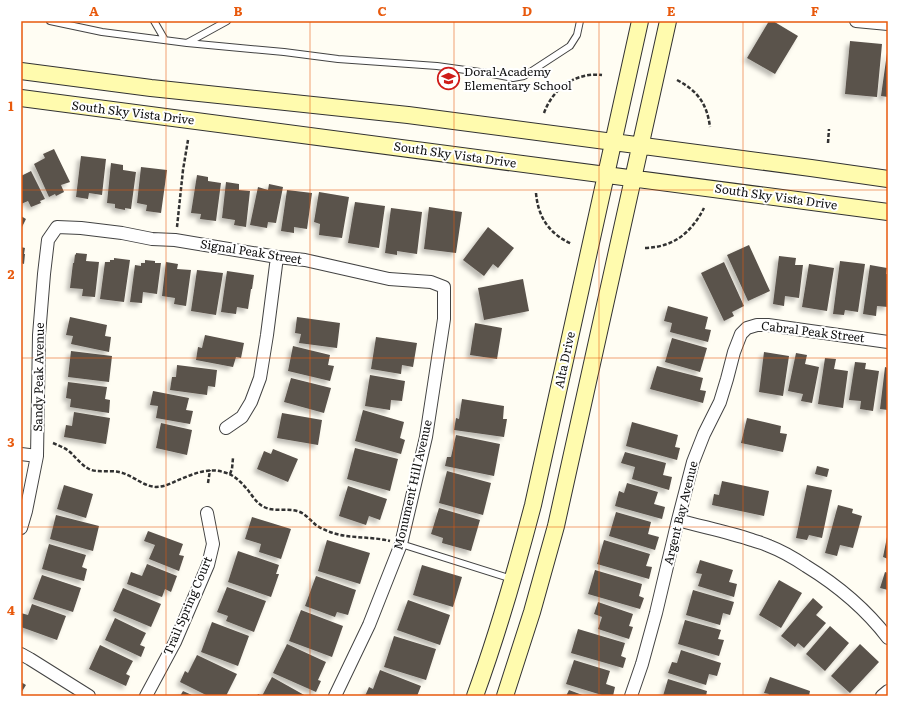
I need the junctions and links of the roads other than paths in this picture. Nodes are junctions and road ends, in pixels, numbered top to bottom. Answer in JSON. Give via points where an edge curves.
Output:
{"nodes":[{"id":1,"x":50,"y":21,"type":"edge"},
{"id":2,"x":154,"y":21,"type":"edge"},
{"id":3,"x":227,"y":21,"type":"edge"},
{"id":4,"x":580,"y":21,"type":"edge"},
{"id":5,"x":640,"y":21,"type":"edge"},
{"id":6,"x":668,"y":21,"type":"edge"},
{"id":7,"x":856,"y":21,"type":"edge"},
{"id":8,"x":888,"y":24,"type":"edge"},
{"id":9,"x":165,"y":40,"type":"junction"},
{"id":10,"x":187,"y":43,"type":"junction"},
{"id":11,"x":21,"y":71,"type":"edge"},
{"id":12,"x":21,"y":98,"type":"edge"},
{"id":13,"x":613,"y":143,"type":"junction"},
{"id":14,"x":640,"y":146,"type":"junction"},
{"id":15,"x":606,"y":175,"type":"junction"},
{"id":16,"x":634,"y":178,"type":"junction"},
{"id":17,"x":888,"y":179,"type":"edge"},
{"id":18,"x":888,"y":212,"type":"edge"},
{"id":19,"x":57,"y":227,"type":"joint"},
{"id":20,"x":277,"y":257,"type":"junction"},
{"id":21,"x":444,"y":287,"type":"joint"},
{"id":22,"x":741,"y":334,"type":"joint"},
{"id":23,"x":888,"y":342,"type":"edge"},
{"id":24,"x":226,"y":428,"type":"dead end"},
{"id":25,"x":21,"y":454,"type":"edge"},
{"id":26,"x":37,"y":456,"type":"junction"},
{"id":27,"x":207,"y":513,"type":"dead end"},
{"id":28,"x":678,"y":520,"type":"junction"},
{"id":29,"x":21,"y":528,"type":"edge"},
{"id":30,"x":396,"y":543,"type":"junction"},
{"id":31,"x":513,"y":580,"type":"junction"},
{"id":32,"x":888,"y":638,"type":"edge"},
{"id":33,"x":21,"y":654,"type":"edge"},
{"id":34,"x":888,"y":692,"type":"edge"},
{"id":35,"x":90,"y":696,"type":"edge"},
{"id":36,"x":146,"y":696,"type":"edge"},
{"id":37,"x":335,"y":696,"type":"edge"},
{"id":38,"x":475,"y":696,"type":"edge"},
{"id":39,"x":505,"y":696,"type":"edge"},
{"id":40,"x":630,"y":696,"type":"edge"},
{"id":41,"x":882,"y":696,"type":"edge"}],
"edges":[{"from":1,"to":9,"type":"lane","via":[[102,32]]},
{"from":2,"to":9,"type":"lane"},
{"from":3,"to":10,"type":"lane"},
{"from":4,"to":10,"type":"lane","via":[[577,35],[570,46],[524,76],[513,78],[437,66],[338,59]]},
{"from":5,"to":13,"type":"main road","name":"Alta Drive"},
{"from":6,"to":14,"type":"main road"},
{"from":7,"to":8,"type":"street"},
{"from":9,"to":10,"type":"lane"},
{"from":11,"to":13,"type":"main road","via":[[151,88],[408,115]]},
{"from":12,"to":15,"type":"main road","name":"South Sky Vista Drive"},
{"from":13,"to":14,"type":"main road"},
{"from":13,"to":15,"type":"main road","name":"Alta Drive"},
{"from":14,"to":16,"type":"main road"},
{"from":14,"to":17,"type":"main road"},
{"from":15,"to":16,"type":"main road","name":"South Sky Vista Drive"},
{"from":15,"to":31,"type":"main road","name":"Alta Drive","via":[[533,505]]},
{"from":16,"to":18,"type":"main road","name":"South Sky Vista Drive"},
{"from":16,"to":39,"type":"main road","via":[[556,526]]},
{"from":19,"to":20,"type":"street","name":"Signal Peak Street","via":[[175,240]]},
{"from":19,"to":26,"type":"street","name":"Sandy Peak Avenue","via":[[48,240],[44,274],[39,335]]},
{"from":20,"to":21,"type":"street","name":"Signal Peak Street","via":[[305,260],[389,279],[431,282]]},
{"from":20,"to":24,"type":"street","via":[[260,378],[242,417]]},
{"from":21,"to":30,"type":"street","name":"Monument Hill Avenue","via":[[444,319],[426,437]]},
{"from":22,"to":23,"type":"street","name":"Cabral Peak Street","via":[[747,328],[768,325]]},
{"from":22,"to":28,"type":"street","name":"Argent Bay Avenue","via":[[720,402],[693,462]]},
{"from":25,"to":26,"type":"street"},
{"from":26,"to":29,"type":"street","name":"Sandy Peak Avenue"},
{"from":27,"to":36,"type":"street","name":"Trail Spring Court","via":[[214,544],[208,565],[175,642]]},
{"from":28,"to":32,"type":"street","via":[[741,536],[797,560],[844,592]]},
{"from":28,"to":40,"type":"street","name":"Argent Bay Avenue","via":[[656,614]]},
{"from":30,"to":31,"type":"lane"},
{"from":30,"to":37,"type":"street","name":"Monument Hill Avenue","via":[[369,625]]},
{"from":31,"to":38,"type":"main road","name":"Alta Drive"},
{"from":33,"to":35,"type":"street"},
{"from":34,"to":41,"type":"street"}]}
